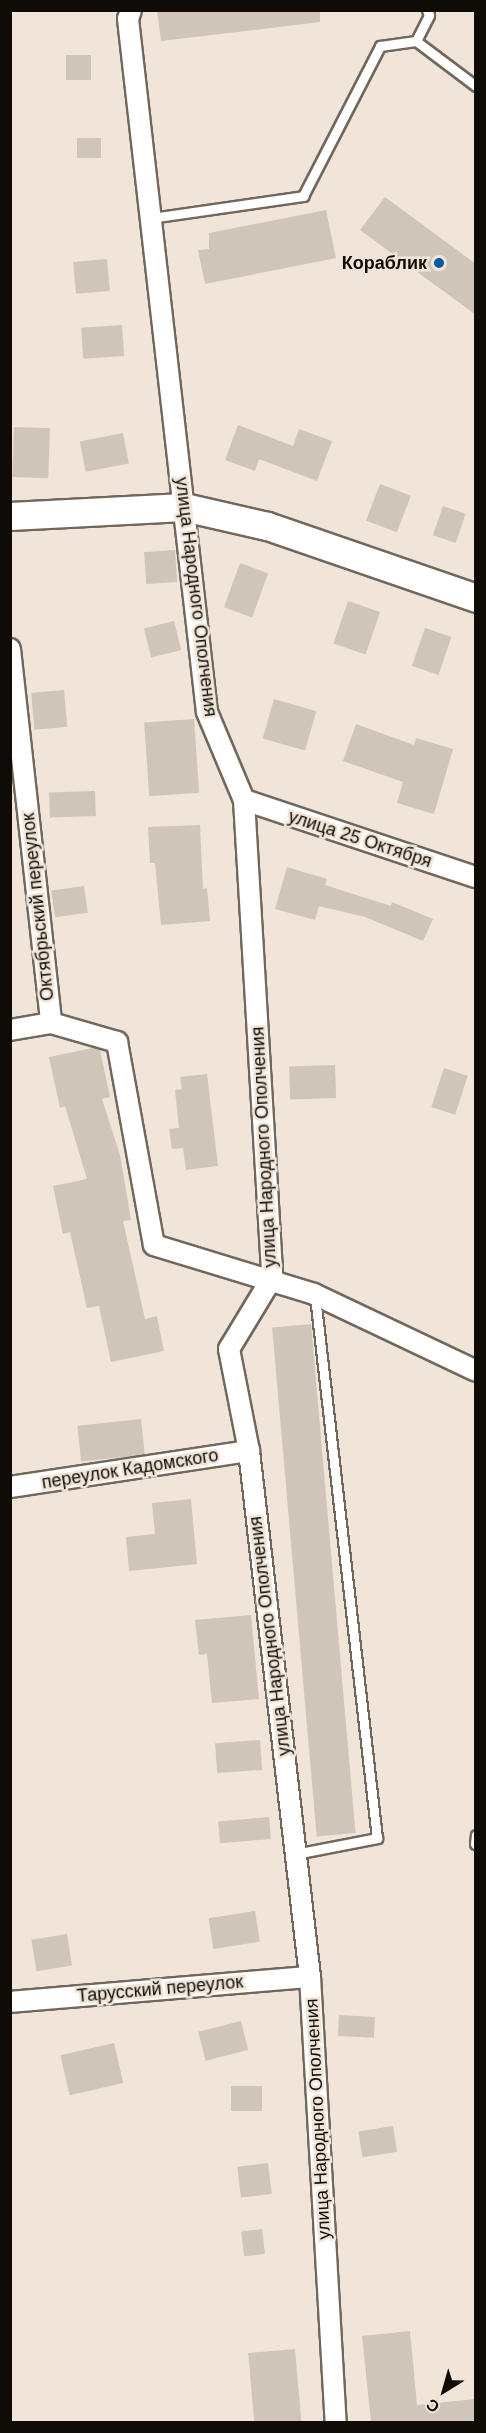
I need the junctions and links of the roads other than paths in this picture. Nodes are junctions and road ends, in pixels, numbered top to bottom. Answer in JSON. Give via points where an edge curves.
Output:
{"nodes":[{"id":1,"x":131,"y":10,"type":"edge"},
{"id":2,"x":428,"y":10,"type":"edge"},
{"id":3,"x":416,"y":42,"type":"junction"},
{"id":4,"x":476,"y":86,"type":"edge"},
{"id":5,"x":151,"y":218,"type":"junction"},
{"id":6,"x":184,"y":507,"type":"junction"},
{"id":7,"x":10,"y":516,"type":"edge"},
{"id":8,"x":476,"y":598,"type":"edge"},
{"id":9,"x":10,"y":649,"type":"edge"},
{"id":10,"x":244,"y":800,"type":"junction"},
{"id":11,"x":476,"y":877,"type":"edge"},
{"id":12,"x":51,"y":1023,"type":"junction"},
{"id":13,"x":10,"y":1030,"type":"edge"},
{"id":14,"x":272,"y":1278,"type":"junction"},
{"id":15,"x":314,"y":1294,"type":"junction"},
{"id":16,"x":476,"y":1371,"type":"edge"},
{"id":17,"x":249,"y":1451,"type":"junction"},
{"id":18,"x":10,"y":1487,"type":"edge"},
{"id":19,"x":476,"y":1835,"type":"edge"},
{"id":20,"x":475,"y":1844,"type":"edge"},
{"id":21,"x":295,"y":1854,"type":"junction"},
{"id":22,"x":310,"y":1977,"type":"junction"},
{"id":23,"x":10,"y":2002,"type":"edge"},
{"id":24,"x":336,"y":2422,"type":"edge"}],
"edges":[{"from":1,"to":5,"type":"street","name":"улица Народного Ополчения","via":[[128,19]]},
{"from":2,"to":3,"type":"lane"},
{"from":3,"to":4,"type":"lane"},
{"from":3,"to":5,"type":"lane","via":[[380,46],[303,196]]},
{"from":5,"to":6,"type":"street","name":"улица Народного Ополчения"},
{"from":6,"to":7,"type":"main road"},
{"from":6,"to":8,"type":"main road","via":[[267,526]]},
{"from":6,"to":10,"type":"street","name":"улица Народного Ополчения","via":[[207,712]]},
{"from":9,"to":12,"type":"street","name":"Октябрьский переулок"},
{"from":10,"to":11,"type":"street","name":"улица 25 Октября"},
{"from":10,"to":14,"type":"street","name":"улица Народного Ополчения"},
{"from":12,"to":13,"type":"street"},
{"from":12,"to":14,"type":"street","via":[[117,1042],[154,1245]]},
{"from":14,"to":15,"type":"street"},
{"from":14,"to":17,"type":"street","name":"улица Народного Ополчения","via":[[229,1349]]},
{"from":15,"to":16,"type":"street"},
{"from":15,"to":21,"type":"lane","via":[[377,1838]]},
{"from":17,"to":18,"type":"street","name":"переулок Кадомского"},
{"from":17,"to":21,"type":"street","name":"улица Народного Ополчения"},
{"from":19,"to":20,"type":"lane"},
{"from":21,"to":22,"type":"street","name":"улица Народного Ополчения"},
{"from":22,"to":23,"type":"street","name":"Тарусский переулок"},
{"from":22,"to":24,"type":"street","name":"улица Народного Ополчения"}]}
